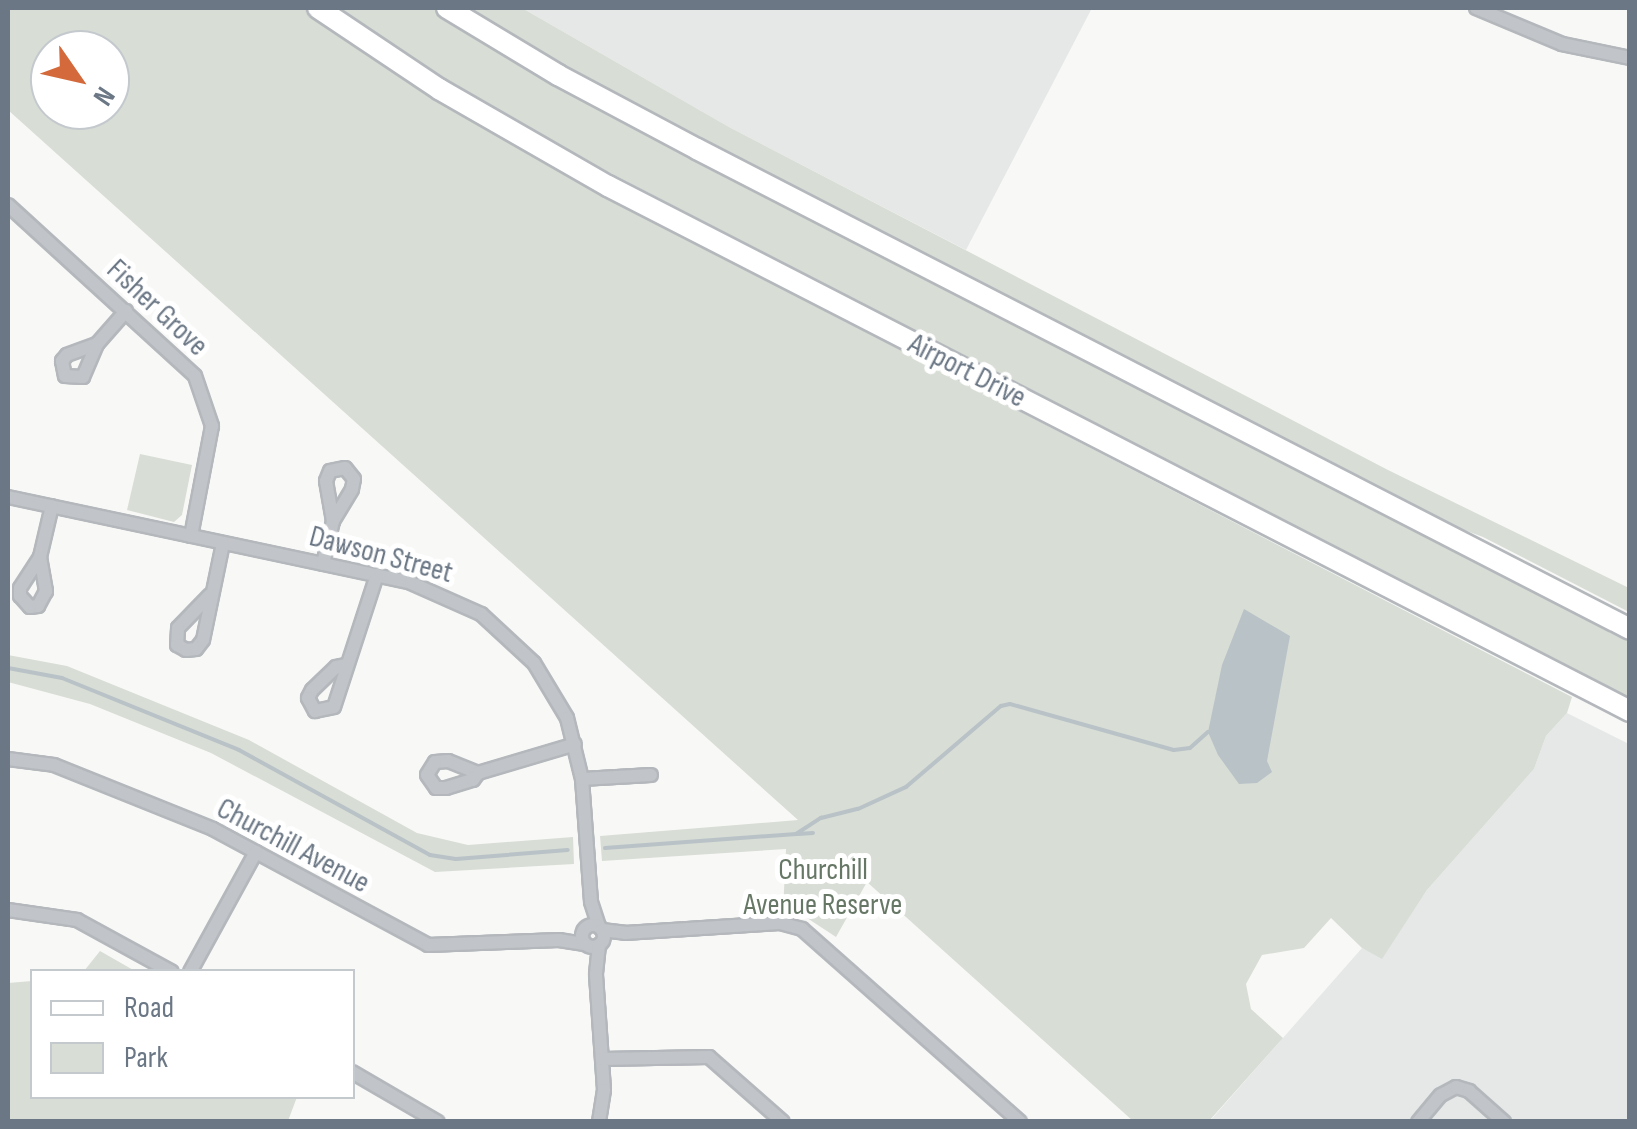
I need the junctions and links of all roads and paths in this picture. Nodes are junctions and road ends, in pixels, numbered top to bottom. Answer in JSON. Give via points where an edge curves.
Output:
{"nodes":[{"id":1,"x":318,"y":8,"type":"edge"},
{"id":2,"x":447,"y":8,"type":"edge"},
{"id":3,"x":1476,"y":8,"type":"edge"},
{"id":4,"x":1630,"y":58,"type":"edge"},
{"id":5,"x":8,"y":205,"type":"edge"},
{"id":6,"x":126,"y":311,"type":"junction"},
{"id":7,"x":96,"y":344,"type":"dead end"},
{"id":8,"x":8,"y":497,"type":"edge"},
{"id":9,"x":52,"y":506,"type":"junction"},
{"id":10,"x":333,"y":520,"type":"dead end"},
{"id":11,"x":192,"y":536,"type":"junction"},
{"id":12,"x":223,"y":543,"type":"junction"},
{"id":13,"x":40,"y":557,"type":"dead end"},
{"id":14,"x":323,"y":564,"type":"junction"},
{"id":15,"x":377,"y":575,"type":"junction"},
{"id":16,"x":210,"y":596,"type":"dead end"},
{"id":17,"x":1630,"y":629,"type":"edge"},
{"id":18,"x":346,"y":665,"type":"dead end"},
{"id":19,"x":1630,"y":712,"type":"edge"},
{"id":20,"x":575,"y":744,"type":"junction"},
{"id":21,"x":8,"y":759,"type":"edge"},
{"id":22,"x":478,"y":773,"type":"dead end"},
{"id":23,"x":652,"y":775,"type":"dead end"},
{"id":24,"x":582,"y":778,"type":"junction"},
{"id":25,"x":256,"y":852,"type":"junction"},
{"id":26,"x":8,"y":910,"type":"edge"},
{"id":27,"x":593,"y":937,"type":"junction"},
{"id":28,"x":167,"y":969,"type":"edge"},
{"id":29,"x":192,"y":969,"type":"edge"},
{"id":30,"x":602,"y":1059,"type":"junction"},
{"id":31,"x":355,"y":1074,"type":"edge"},
{"id":32,"x":417,"y":1116,"type":"edge"},
{"id":33,"x":438,"y":1122,"type":"edge"},
{"id":34,"x":600,"y":1122,"type":"edge"},
{"id":35,"x":783,"y":1122,"type":"edge"},
{"id":36,"x":1020,"y":1122,"type":"edge"},
{"id":37,"x":1418,"y":1122,"type":"edge"},
{"id":38,"x":1504,"y":1122,"type":"edge"}],
"edges":[{"from":1,"to":19,"type":"main road","name":"Airport Drive","via":[[439,90],[608,186]]},
{"from":2,"to":17,"type":"main road","via":[[697,149]]},
{"from":3,"to":4,"type":"street","via":[[1562,44]]},
{"from":5,"to":6,"type":"street","name":"Fisher Grove"},
{"from":6,"to":7,"type":"street"},
{"from":6,"to":11,"type":"street","name":"Fisher Grove","via":[[184,362],[210,411],[211,444]]},
{"from":8,"to":9,"type":"street","name":"Dawson Street"},
{"from":9,"to":11,"type":"street","name":"Dawson Street"},
{"from":9,"to":13,"type":"street"},
{"from":10,"to":14,"type":"street"},
{"from":11,"to":12,"type":"street","name":"Dawson Street"},
{"from":12,"to":14,"type":"street","name":"Dawson Street"},
{"from":12,"to":16,"type":"street"},
{"from":14,"to":15,"type":"street","name":"Dawson Street"},
{"from":15,"to":18,"type":"street"},
{"from":15,"to":20,"type":"street","name":"Dawson Street","via":[[431,588],[496,625],[544,676]]},
{"from":20,"to":22,"type":"street"},
{"from":20,"to":24,"type":"street","name":"Dawson Street"},
{"from":21,"to":25,"type":"street","name":"Churchill Avenue","via":[[70,770]]},
{"from":23,"to":24,"type":"street"},
{"from":24,"to":27,"type":"street","name":"Dawson Street"},
{"from":25,"to":27,"type":"street","name":"Churchill Avenue","via":[[428,945]]},
{"from":25,"to":29,"type":"street"},
{"from":26,"to":28,"type":"street","via":[[77,920]]},
{"from":27,"to":30,"type":"street","name":"Dawson Street"},
{"from":27,"to":36,"type":"street","name":"Churchill Avenue","via":[[780,923],[802,929]]},
{"from":30,"to":34,"type":"street","name":"Dawson Street"},
{"from":30,"to":35,"type":"street","via":[[708,1057]]},
{"from":31,"to":32,"type":"street"},
{"from":32,"to":33,"type":"street"},
{"from":37,"to":38,"type":"street","via":[[1456,1087]]}]}
